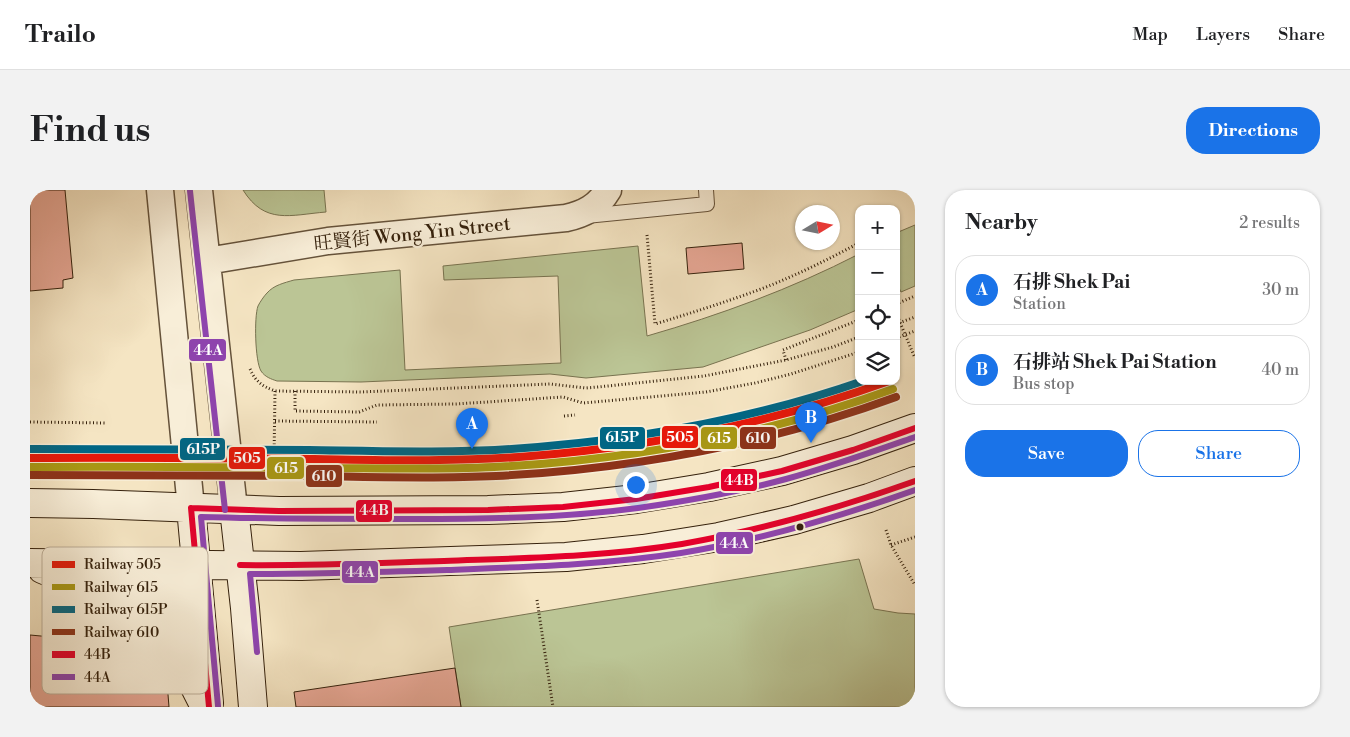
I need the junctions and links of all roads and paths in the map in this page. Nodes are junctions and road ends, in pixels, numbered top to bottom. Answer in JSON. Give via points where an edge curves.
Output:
{"nodes":[{"id":1,"x":160,"y":190,"type":"edge"},
{"id":2,"x":199,"y":190,"type":"edge"},
{"id":3,"x":608,"y":190,"type":"edge"},
{"id":4,"x":706,"y":190,"type":"edge"},
{"id":5,"x":566,"y":218,"type":"junction"},
{"id":6,"x":646,"y":235,"type":"dead end"},
{"id":7,"x":855,"y":245,"type":"edge"},
{"id":8,"x":207,"y":261,"type":"junction"},
{"id":9,"x":915,"y":296,"type":"edge"},
{"id":10,"x":900,"y":302,"type":"edge"},
{"id":11,"x":915,"y":317,"type":"edge"},
{"id":12,"x":855,"y":322,"type":"edge"},
{"id":13,"x":900,"y":322,"type":"edge"},
{"id":14,"x":900,"y":323,"type":"edge"},
{"id":15,"x":915,"y":331,"type":"edge"},
{"id":16,"x":900,"y":337,"type":"edge"},
{"id":17,"x":855,"y":338,"type":"edge"},
{"id":18,"x":855,"y":353,"type":"edge"},
{"id":19,"x":915,"y":358,"type":"edge"},
{"id":20,"x":786,"y":360,"type":"junction"},
{"id":21,"x":249,"y":366,"type":"dead end"},
{"id":22,"x":275,"y":391,"type":"junction"},
{"id":23,"x":295,"y":391,"type":"junction"},
{"id":24,"x":575,"y":415,"type":"dead end"},
{"id":25,"x":564,"y":416,"type":"dead end"},
{"id":26,"x":275,"y":420,"type":"junction"},
{"id":27,"x":30,"y":422,"type":"edge"},
{"id":28,"x":376,"y":422,"type":"dead end"},
{"id":29,"x":106,"y":423,"type":"dead end"},
{"id":30,"x":915,"y":428,"type":"edge"},
{"id":31,"x":807,"y":430,"type":"dead end"},
{"id":32,"x":564,"y":469,"type":"dead end"},
{"id":33,"x":382,"y":475,"type":"dead end"},
{"id":34,"x":915,"y":481,"type":"edge"},
{"id":35,"x":30,"y":503,"type":"edge"},
{"id":36,"x":191,"y":508,"type":"junction"},
{"id":37,"x":234,"y":509,"type":"junction"},
{"id":38,"x":886,"y":530,"type":"dead end"},
{"id":39,"x":915,"y":537,"type":"edge"},
{"id":40,"x":891,"y":545,"type":"junction"},
{"id":41,"x":194,"y":547,"type":"edge"},
{"id":42,"x":30,"y":564,"type":"edge"},
{"id":43,"x":208,"y":565,"type":"edge"},
{"id":44,"x":240,"y":565,"type":"junction"},
{"id":45,"x":42,"y":569,"type":"edge"},
{"id":46,"x":915,"y":584,"type":"edge"},
{"id":47,"x":537,"y":600,"type":"dead end"},
{"id":48,"x":198,"y":694,"type":"edge"},
{"id":49,"x":208,"y":694,"type":"edge"},
{"id":50,"x":205,"y":707,"type":"edge"},
{"id":51,"x":209,"y":707,"type":"edge"},
{"id":52,"x":253,"y":707,"type":"edge"},
{"id":53,"x":553,"y":707,"type":"edge"}],
"edges":[{"from":1,"to":36,"type":"street"},
{"from":2,"to":8,"type":"street"},
{"from":3,"to":5,"type":"street","name":"旺賢街 Wong Yin Street","via":[[593,208]]},
{"from":4,"to":5,"type":"lane","via":[[707,204]]},
{"from":5,"to":8,"type":"street","name":"旺賢街 Wong Yin Street","via":[[328,241]]},
{"from":6,"to":7,"type":"path","via":[[655,324],[762,288]]},
{"from":8,"to":37,"type":"street"},
{"from":9,"to":10,"type":"path"},
{"from":11,"to":14,"type":"path"},
{"from":12,"to":20,"type":"path","via":[[783,350]]},
{"from":13,"to":19,"type":"path","bridge":true},
{"from":15,"to":16,"type":"path"},
{"from":17,"to":20,"type":"path"},
{"from":18,"to":23,"type":"path","via":[[791,374],[706,392],[583,403],[563,397],[377,405],[359,412],[295,411]]},
{"from":20,"to":23,"type":"path","via":[[704,376],[586,388],[550,384],[361,392]]},
{"from":21,"to":22,"type":"path","via":[[263,386]]},
{"from":22,"to":23,"type":"path"},
{"from":22,"to":26,"type":"path"},
{"from":24,"to":25,"type":"path"},
{"from":26,"to":28,"type":"path"},
{"from":26,"to":33,"type":"path","via":[[275,472],[279,477]]},
{"from":27,"to":29,"type":"path"},
{"from":30,"to":37,"type":"main road","via":[[782,471],[709,488],[636,499],[563,507],[488,510]]},
{"from":31,"to":32,"type":"path","via":[[664,459]]},
{"from":34,"to":44,"type":"main road","via":[[794,520],[719,537],[643,549],[566,557]]},
{"from":35,"to":36,"type":"main road"},
{"from":36,"to":37,"type":"main road"},
{"from":36,"to":41,"type":"main road"},
{"from":37,"to":44,"type":"main road"},
{"from":38,"to":40,"type":"path"},
{"from":39,"to":40,"type":"path"},
{"from":40,"to":46,"type":"path"},
{"from":42,"to":45,"type":"main road"},
{"from":43,"to":44,"type":"main road"},
{"from":44,"to":52,"type":"main road"},
{"from":47,"to":53,"type":"path"},
{"from":48,"to":50,"type":"main road"},
{"from":49,"to":51,"type":"main road"}]}
